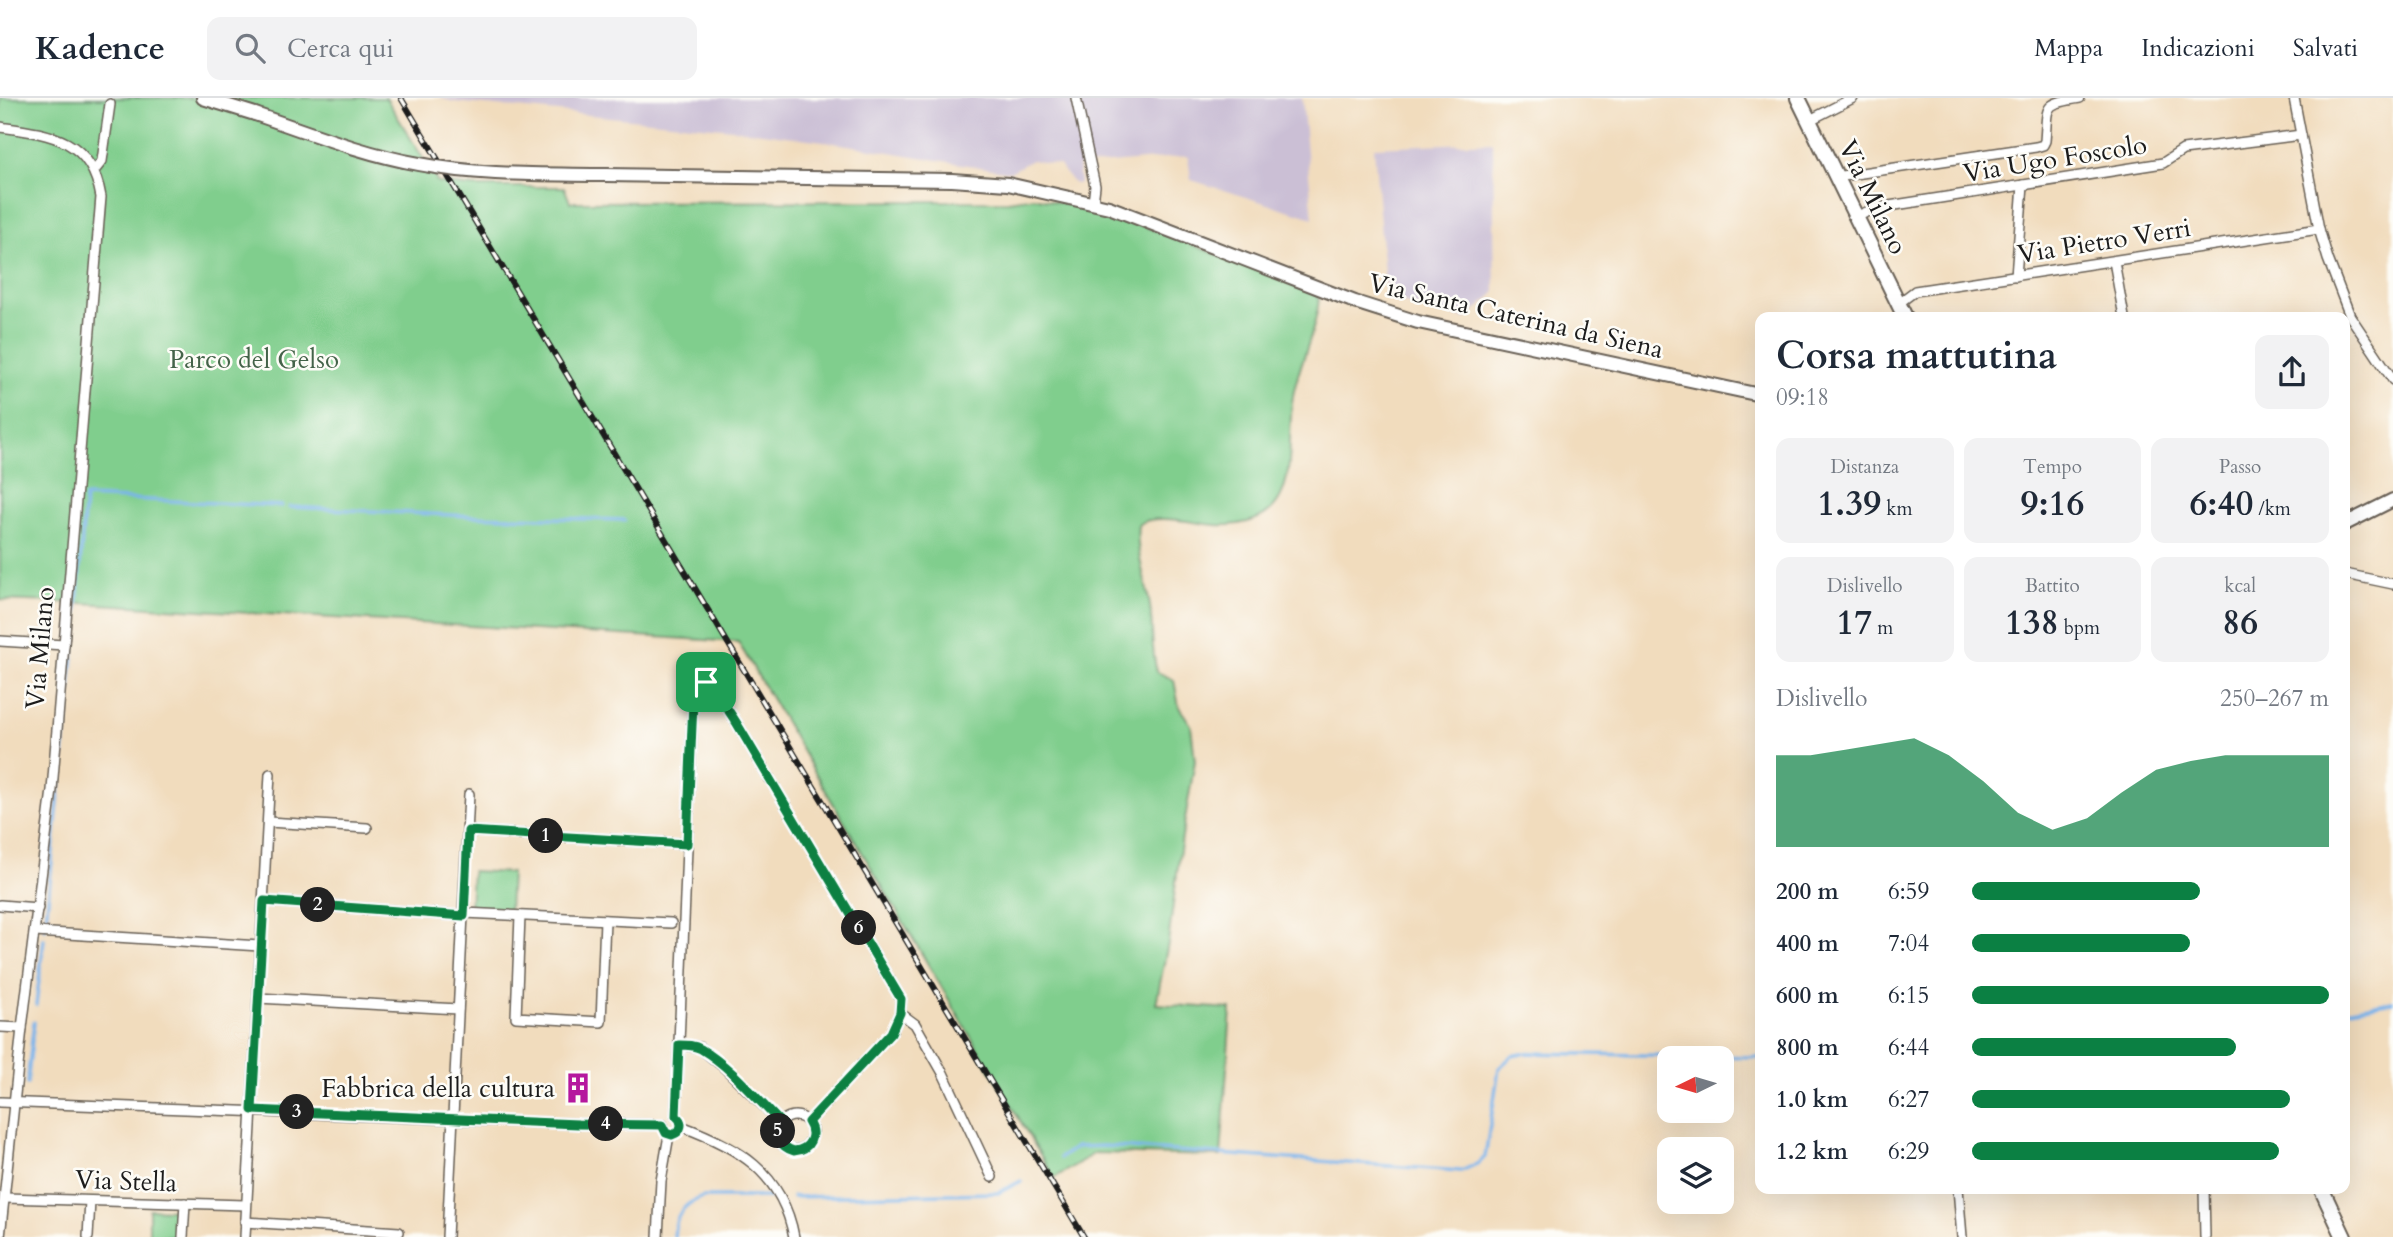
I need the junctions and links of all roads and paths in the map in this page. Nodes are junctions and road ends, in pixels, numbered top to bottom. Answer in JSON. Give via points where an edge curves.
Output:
{"nodes":[{"id":1,"x":203,"y":98,"type":"edge"},
{"id":2,"x":1076,"y":98,"type":"edge"},
{"id":3,"x":1798,"y":98,"type":"edge"},
{"id":4,"x":1853,"y":98,"type":"edge"},
{"id":5,"x":2080,"y":98,"type":"edge"},
{"id":6,"x":2294,"y":98,"type":"edge"},
{"id":7,"x":110,"y":104,"type":"dead end"},
{"id":8,"x":1808,"y":121,"type":"junction"},
{"id":9,"x":0,"y":127,"type":"edge"},
{"id":10,"x":2301,"y":135,"type":"junction"},
{"id":11,"x":94,"y":171,"type":"junction"},
{"id":12,"x":1835,"y":177,"type":"junction"},
{"id":13,"x":2023,"y":185,"type":"junction"},
{"id":14,"x":1093,"y":203,"type":"junction"},
{"id":15,"x":1855,"y":217,"type":"junction"},
{"id":16,"x":2319,"y":229,"type":"junction"},
{"id":17,"x":2114,"y":261,"type":"junction"},
{"id":18,"x":2016,"y":276,"type":"junction"},
{"id":19,"x":1902,"y":310,"type":"edge"},
{"id":20,"x":2123,"y":312,"type":"edge"},
{"id":21,"x":2349,"y":312,"type":"edge"},
{"id":22,"x":2350,"y":316,"type":"edge"},
{"id":23,"x":2393,"y":380,"type":"edge"},
{"id":24,"x":1755,"y":394,"type":"edge"},
{"id":25,"x":2393,"y":500,"type":"edge"},
{"id":26,"x":2350,"y":522,"type":"edge"},
{"id":27,"x":2350,"y":575,"type":"edge"},
{"id":28,"x":2393,"y":584,"type":"edge"},
{"id":29,"x":0,"y":641,"type":"edge"},
{"id":30,"x":64,"y":645,"type":"junction"},
{"id":31,"x":270,"y":774,"type":"dead end"},
{"id":32,"x":469,"y":794,"type":"dead end"},
{"id":33,"x":268,"y":822,"type":"junction"},
{"id":34,"x":367,"y":828,"type":"dead end"},
{"id":35,"x":468,"y":831,"type":"junction"},
{"id":36,"x":687,"y":844,"type":"junction"},
{"id":37,"x":264,"y":901,"type":"junction"},
{"id":38,"x":0,"y":905,"type":"edge"},
{"id":39,"x":38,"y":908,"type":"junction"},
{"id":40,"x":464,"y":914,"type":"junction"},
{"id":41,"x":520,"y":916,"type":"junction"},
{"id":42,"x":605,"y":920,"type":"junction"},
{"id":43,"x":671,"y":923,"type":"dead end"},
{"id":44,"x":35,"y":932,"type":"junction"},
{"id":45,"x":260,"y":946,"type":"junction"},
{"id":46,"x":258,"y":998,"type":"junction"},
{"id":47,"x":458,"y":1009,"type":"junction"},
{"id":48,"x":900,"y":1013,"type":"junction"},
{"id":49,"x":0,"y":1027,"type":"edge"},
{"id":50,"x":22,"y":1028,"type":"junction"},
{"id":51,"x":679,"y":1045,"type":"junction"},
{"id":52,"x":0,"y":1102,"type":"edge"},
{"id":53,"x":15,"y":1103,"type":"junction"},
{"id":54,"x":252,"y":1110,"type":"junction"},
{"id":55,"x":676,"y":1116,"type":"junction"},
{"id":56,"x":452,"y":1118,"type":"junction"},
{"id":57,"x":808,"y":1122,"type":"junction"},
{"id":58,"x":781,"y":1123,"type":"junction"},
{"id":59,"x":662,"y":1125,"type":"junction"},
{"id":60,"x":681,"y":1126,"type":"junction"},
{"id":61,"x":669,"y":1135,"type":"junction"},
{"id":62,"x":992,"y":1177,"type":"dead end"},
{"id":63,"x":1958,"y":1194,"type":"edge"},
{"id":64,"x":2204,"y":1194,"type":"edge"},
{"id":65,"x":2324,"y":1194,"type":"edge"},
{"id":66,"x":5,"y":1198,"type":"junction"},
{"id":67,"x":90,"y":1200,"type":"junction"},
{"id":68,"x":185,"y":1203,"type":"junction"},
{"id":69,"x":245,"y":1205,"type":"junction"},
{"id":70,"x":245,"y":1222,"type":"junction"},
{"id":71,"x":399,"y":1232,"type":"dead end"},
{"id":72,"x":0,"y":1237,"type":"edge"},
{"id":73,"x":88,"y":1237,"type":"edge"},
{"id":74,"x":183,"y":1237,"type":"edge"},
{"id":75,"x":245,"y":1237,"type":"edge"},
{"id":76,"x":447,"y":1237,"type":"edge"},
{"id":77,"x":658,"y":1237,"type":"edge"},
{"id":78,"x":794,"y":1237,"type":"edge"},
{"id":79,"x":1962,"y":1237,"type":"edge"},
{"id":80,"x":2205,"y":1237,"type":"edge"},
{"id":81,"x":2344,"y":1237,"type":"edge"}],
"edges":[{"from":1,"to":14,"type":"street","name":"Via Santa Caterina da Siena","bridge":true,"via":[[419,164],[488,172],[983,181]]},
{"from":2,"to":14,"type":"street","via":[[1095,187]]},
{"from":3,"to":8,"type":"main road","name":"Via Milano"},
{"from":4,"to":8,"type":"street"},
{"from":5,"to":12,"type":"street","via":[[2049,106],[2043,145]]},
{"from":6,"to":10,"type":"street"},
{"from":7,"to":11,"type":"street","via":[[102,161]]},
{"from":8,"to":12,"type":"main road","name":"Via Milano"},
{"from":9,"to":11,"type":"street","name":"Via Milano","via":[[67,142]]},
{"from":10,"to":13,"type":"street","name":"Via Ugo Foscolo","via":[[2183,150],[2163,163]]},
{"from":10,"to":16,"type":"street"},
{"from":11,"to":30,"type":"street","name":"Via Milano","via":[[101,218]]},
{"from":12,"to":15,"type":"main road","name":"Via Milano"},
{"from":13,"to":15,"type":"street","name":"Via Ugo Foscolo","via":[[1874,209]]},
{"from":13,"to":18,"type":"street"},
{"from":14,"to":24,"type":"street","name":"Via Santa Caterina da Siena","via":[[1418,322]]},
{"from":15,"to":19,"type":"main road","name":"Via Milano"},
{"from":16,"to":17,"type":"street","name":"Via Pietro Verri"},
{"from":16,"to":21,"type":"street"},
{"from":17,"to":18,"type":"street","name":"Via Pietro Verri"},
{"from":17,"to":20,"type":"street"},
{"from":18,"to":19,"type":"street","name":"Via Pietro Verri","via":[[1915,291]]},
{"from":22,"to":23,"type":"street"},
{"from":25,"to":26,"type":"street"},
{"from":27,"to":28,"type":"street"},
{"from":29,"to":30,"type":"street"},
{"from":30,"to":39,"type":"street","name":"Via Milano"},
{"from":31,"to":33,"type":"street"},
{"from":32,"to":35,"type":"street"},
{"from":33,"to":34,"type":"street"},
{"from":33,"to":37,"type":"street"},
{"from":35,"to":36,"type":"street"},
{"from":35,"to":40,"type":"street"},
{"from":36,"to":48,"type":"street","via":[[693,702],[695,691],[706,682],[736,722],[901,999]]},
{"from":36,"to":51,"type":"street"},
{"from":37,"to":40,"type":"street"},
{"from":37,"to":45,"type":"street"},
{"from":38,"to":39,"type":"street"},
{"from":39,"to":44,"type":"street","name":"Via Milano"},
{"from":40,"to":41,"type":"street"},
{"from":40,"to":47,"type":"street"},
{"from":41,"to":42,"type":"street"},
{"from":41,"to":42,"type":"street","via":[[516,1017],[601,1022]]},
{"from":42,"to":43,"type":"street"},
{"from":44,"to":45,"type":"street"},
{"from":44,"to":50,"type":"street","name":"Via Milano"},
{"from":45,"to":46,"type":"street"},
{"from":46,"to":47,"type":"street"},
{"from":46,"to":54,"type":"street"},
{"from":47,"to":56,"type":"street"},
{"from":48,"to":57,"type":"street","via":[[891,1033]]},
{"from":48,"to":62,"type":"street","via":[[915,1024],[943,1073]]},
{"from":49,"to":50,"type":"street"},
{"from":50,"to":53,"type":"street","name":"Via Milano"},
{"from":51,"to":55,"type":"street"},
{"from":51,"to":58,"type":"street","via":[[699,1047]]},
{"from":52,"to":53,"type":"street"},
{"from":53,"to":54,"type":"street"},
{"from":53,"to":66,"type":"street","name":"Via Milano"},
{"from":54,"to":56,"type":"street"},
{"from":54,"to":69,"type":"street"},
{"from":55,"to":59,"type":"street","via":[[666,1117]]},
{"from":55,"to":60,"type":"street"},
{"from":56,"to":59,"type":"street"},
{"from":56,"to":76,"type":"street"},
{"from":57,"to":58,"type":"street","via":[[794,1116]]},
{"from":57,"to":58,"type":"street","via":[[812,1138],[800,1150],[783,1146],[778,1135]]},
{"from":59,"to":61,"type":"street"},
{"from":60,"to":61,"type":"street"},
{"from":60,"to":78,"type":"street","via":[[726,1144],[757,1166],[781,1199]]},
{"from":61,"to":77,"type":"street"},
{"from":63,"to":79,"type":"street"},
{"from":64,"to":80,"type":"street"},
{"from":65,"to":81,"type":"main road"},
{"from":66,"to":67,"type":"street","name":"Via Stella"},
{"from":66,"to":72,"type":"street","name":"Via Milano"},
{"from":67,"to":68,"type":"street","name":"Via Stella"},
{"from":67,"to":73,"type":"street"},
{"from":68,"to":69,"type":"street","name":"Via Stella"},
{"from":68,"to":74,"type":"street"},
{"from":69,"to":70,"type":"street"},
{"from":70,"to":71,"type":"street"},
{"from":70,"to":75,"type":"street"}]}
